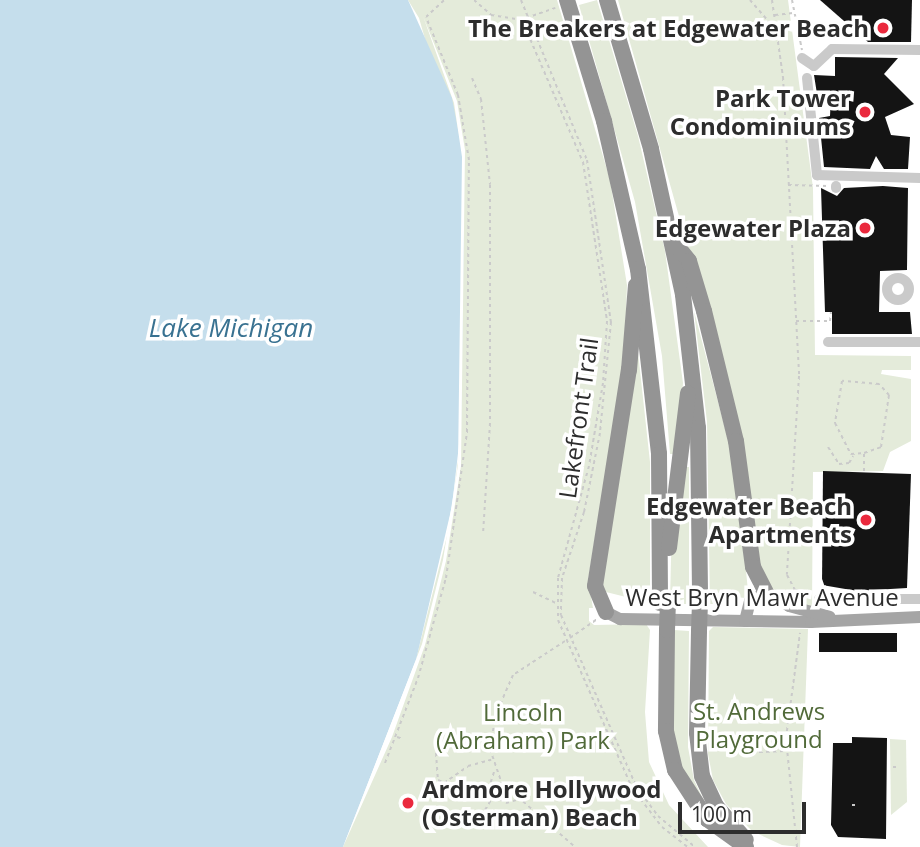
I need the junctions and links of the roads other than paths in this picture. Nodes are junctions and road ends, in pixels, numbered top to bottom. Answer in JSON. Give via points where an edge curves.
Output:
{"nodes":[{"id":1,"x":607,"y":0,"type":"edge"},
{"id":2,"x":561,"y":4,"type":"edge"},
{"id":3,"x":920,"y":50,"type":"edge"},
{"id":4,"x":802,"y":58,"type":"road end"},
{"id":5,"x":807,"y":78,"type":"dead end"},
{"id":6,"x":920,"y":178,"type":"edge"},
{"id":7,"x":673,"y":241,"type":"junction"},
{"id":8,"x":639,"y":269,"type":"junction"},
{"id":9,"x":828,"y":341,"type":"dead end"},
{"id":10,"x":920,"y":342,"type":"edge"},
{"id":11,"x":691,"y":359,"type":"junction"},
{"id":12,"x":766,"y":592,"type":"junction"},
{"id":13,"x":815,"y":595,"type":"road end"},
{"id":14,"x":920,"y":599,"type":"edge"},
{"id":15,"x":664,"y":603,"type":"junction"},
{"id":16,"x":606,"y":612,"type":"joint"},
{"id":17,"x":920,"y":617,"type":"edge"},
{"id":18,"x":830,"y":618,"type":"junction"},
{"id":19,"x":746,"y":621,"type":"junction"},
{"id":20,"x":663,"y":630,"type":"junction"},
{"id":21,"x":732,"y":847,"type":"edge"},
{"id":22,"x":746,"y":847,"type":"edge"},
{"id":23,"x":753,"y":847,"type":"edge"}],
"edges":[{"from":1,"to":7,"type":"highway"},
{"from":2,"to":8,"type":"highway","via":[[604,121]]},
{"from":3,"to":4,"type":"street","via":[[832,49],[814,66]]},
{"from":5,"to":6,"type":"street","via":[[817,175]]},
{"from":7,"to":11,"type":"highway"},
{"from":7,"to":12,"type":"highway","via":[[689,261],[704,311],[736,441],[753,567]]},
{"from":8,"to":15,"type":"highway","via":[[659,454]]},
{"from":8,"to":16,"type":"highway","via":[[629,370],[594,586]]},
{"from":9,"to":10,"type":"street"},
{"from":11,"to":15,"type":"highway"},
{"from":11,"to":23,"type":"highway","bridge":true,"via":[[699,455],[697,733],[702,776],[716,806]]},
{"from":12,"to":18,"type":"main road","via":[[789,607]]},
{"from":12,"to":19,"type":"main road","via":[[750,601]]},
{"from":13,"to":14,"type":"street","name":"West Bryn Mawr Avenue"},
{"from":15,"to":20,"type":"highway"},
{"from":16,"to":19,"type":"main road","name":"West Bryn Mawr Avenue","via":[[620,619]]},
{"from":17,"to":18,"type":"main road","name":"West Bryn Mawr Avenue"},
{"from":18,"to":19,"type":"main road","name":"West Bryn Mawr Avenue"},
{"from":20,"to":21,"type":"highway","via":[[659,743],[665,768],[692,814]]},
{"from":20,"to":22,"type":"highway","via":[[666,719],[675,770],[707,819]]}]}
